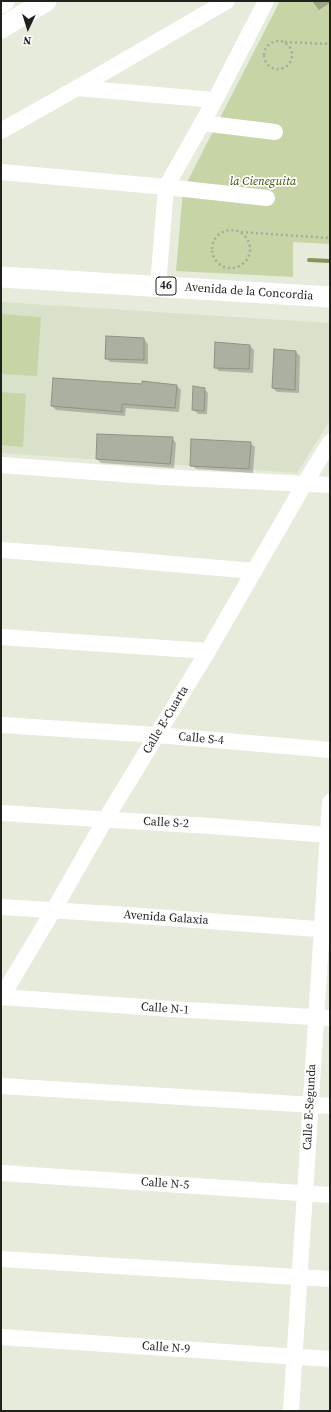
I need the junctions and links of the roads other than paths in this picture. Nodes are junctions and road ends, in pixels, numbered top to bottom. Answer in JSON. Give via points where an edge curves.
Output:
{"nodes":[{"id":1,"x":4,"y":1,"type":"edge"},
{"id":2,"x":46,"y":1,"type":"edge"},
{"id":3,"x":227,"y":1,"type":"edge"},
{"id":4,"x":266,"y":1,"type":"edge"},
{"id":5,"x":1,"y":3,"type":"edge"},
{"id":6,"x":1,"y":28,"type":"edge"},
{"id":7,"x":77,"y":88,"type":"junction"},
{"id":8,"x":215,"y":100,"type":"junction"},
{"id":9,"x":202,"y":123,"type":"junction"},
{"id":10,"x":1,"y":131,"type":"edge"},
{"id":11,"x":275,"y":132,"type":"dead end"},
{"id":12,"x":1,"y":172,"type":"edge"},
{"id":13,"x":166,"y":187,"type":"junction"},
{"id":14,"x":267,"y":198,"type":"dead end"},
{"id":15,"x":1,"y":277,"type":"edge"},
{"id":16,"x":158,"y":286,"type":"junction"},
{"id":17,"x":330,"y":297,"type":"edge"},
{"id":18,"x":330,"y":442,"type":"edge"},
{"id":19,"x":1,"y":465,"type":"edge"},
{"id":20,"x":305,"y":483,"type":"junction"},
{"id":21,"x":330,"y":485,"type":"edge"},
{"id":22,"x":1,"y":550,"type":"edge"},
{"id":23,"x":254,"y":571,"type":"junction"},
{"id":24,"x":1,"y":637,"type":"edge"},
{"id":25,"x":208,"y":651,"type":"junction"},
{"id":26,"x":1,"y":725,"type":"edge"},
{"id":27,"x":157,"y":735,"type":"junction"},
{"id":28,"x":330,"y":750,"type":"edge"},
{"id":29,"x":330,"y":802,"type":"edge"},
{"id":30,"x":1,"y":813,"type":"edge"},
{"id":31,"x":105,"y":820,"type":"junction"},
{"id":32,"x":329,"y":835,"type":"edge"},
{"id":33,"x":1,"y":907,"type":"edge"},
{"id":34,"x":53,"y":911,"type":"junction"},
{"id":35,"x":326,"y":930,"type":"edge"},
{"id":36,"x":1,"y":997,"type":"edge"},
{"id":37,"x":323,"y":1018,"type":"edge"},
{"id":38,"x":1,"y":1086,"type":"edge"},
{"id":39,"x":310,"y":1104,"type":"junction"},
{"id":40,"x":330,"y":1106,"type":"edge"},
{"id":41,"x":1,"y":1173,"type":"edge"},
{"id":42,"x":306,"y":1194,"type":"junction"},
{"id":43,"x":330,"y":1195,"type":"edge"},
{"id":44,"x":1,"y":1259,"type":"edge"},
{"id":45,"x":299,"y":1277,"type":"junction"},
{"id":46,"x":330,"y":1279,"type":"edge"},
{"id":47,"x":1,"y":1337,"type":"edge"},
{"id":48,"x":295,"y":1357,"type":"junction"},
{"id":49,"x":330,"y":1359,"type":"edge"},
{"id":50,"x":291,"y":1411,"type":"edge"}],
"edges":[{"from":1,"to":5,"type":"main road"},
{"from":2,"to":6,"type":"main road"},
{"from":3,"to":7,"type":"street"},
{"from":4,"to":8,"type":"street"},
{"from":7,"to":8,"type":"street"},
{"from":7,"to":10,"type":"street"},
{"from":8,"to":9,"type":"street"},
{"from":9,"to":11,"type":"street"},
{"from":9,"to":13,"type":"street"},
{"from":12,"to":13,"type":"street"},
{"from":13,"to":14,"type":"street"},
{"from":13,"to":16,"type":"street"},
{"from":15,"to":16,"type":"main road","name":"Avenida de la Concordia","number":"46"},
{"from":16,"to":17,"type":"main road","name":"Avenida de la Concordia","number":"46"},
{"from":18,"to":20,"type":"street","name":"Calle E-Cuarta"},
{"from":19,"to":20,"type":"street","via":[[160,477]]},
{"from":20,"to":21,"type":"street"},
{"from":20,"to":23,"type":"street","name":"Calle E-Cuarta"},
{"from":22,"to":23,"type":"street"},
{"from":23,"to":25,"type":"street","name":"Calle E-Cuarta"},
{"from":24,"to":25,"type":"street"},
{"from":25,"to":27,"type":"street","name":"Calle E-Cuarta"},
{"from":26,"to":27,"type":"street","name":"Calle S-4"},
{"from":27,"to":28,"type":"street","name":"Calle S-4"},
{"from":27,"to":31,"type":"street","name":"Calle E-Cuarta"},
{"from":29,"to":32,"type":"street","name":"Calle E-Segunda"},
{"from":30,"to":31,"type":"street","name":"Calle S-2"},
{"from":31,"to":32,"type":"street","name":"Calle S-2"},
{"from":31,"to":34,"type":"street","name":"Calle E-Cuarta"},
{"from":32,"to":35,"type":"street","name":"Calle E-Segunda"},
{"from":33,"to":34,"type":"street","name":"Avenida Galaxia"},
{"from":34,"to":35,"type":"street","name":"Avenida Galaxia"},
{"from":34,"to":36,"type":"street","name":"Calle E-Cuarta"},
{"from":35,"to":37,"type":"street","name":"Calle E-Segunda"},
{"from":36,"to":37,"type":"street","name":"Calle N-1"},
{"from":37,"to":39,"type":"street","name":"Calle E-Segunda"},
{"from":38,"to":39,"type":"street"},
{"from":39,"to":40,"type":"street"},
{"from":39,"to":42,"type":"street","name":"Calle E-Segunda"},
{"from":41,"to":42,"type":"street","name":"Calle N-5"},
{"from":42,"to":43,"type":"street","name":"Calle N-5"},
{"from":42,"to":45,"type":"street","name":"Calle E-Segunda"},
{"from":44,"to":45,"type":"street"},
{"from":45,"to":46,"type":"street"},
{"from":45,"to":48,"type":"street","name":"Calle E-Segunda"},
{"from":47,"to":48,"type":"street","name":"Calle N-9"},
{"from":48,"to":49,"type":"street","name":"Calle N-9"},
{"from":48,"to":50,"type":"street","name":"Calle E-Segunda"}]}
